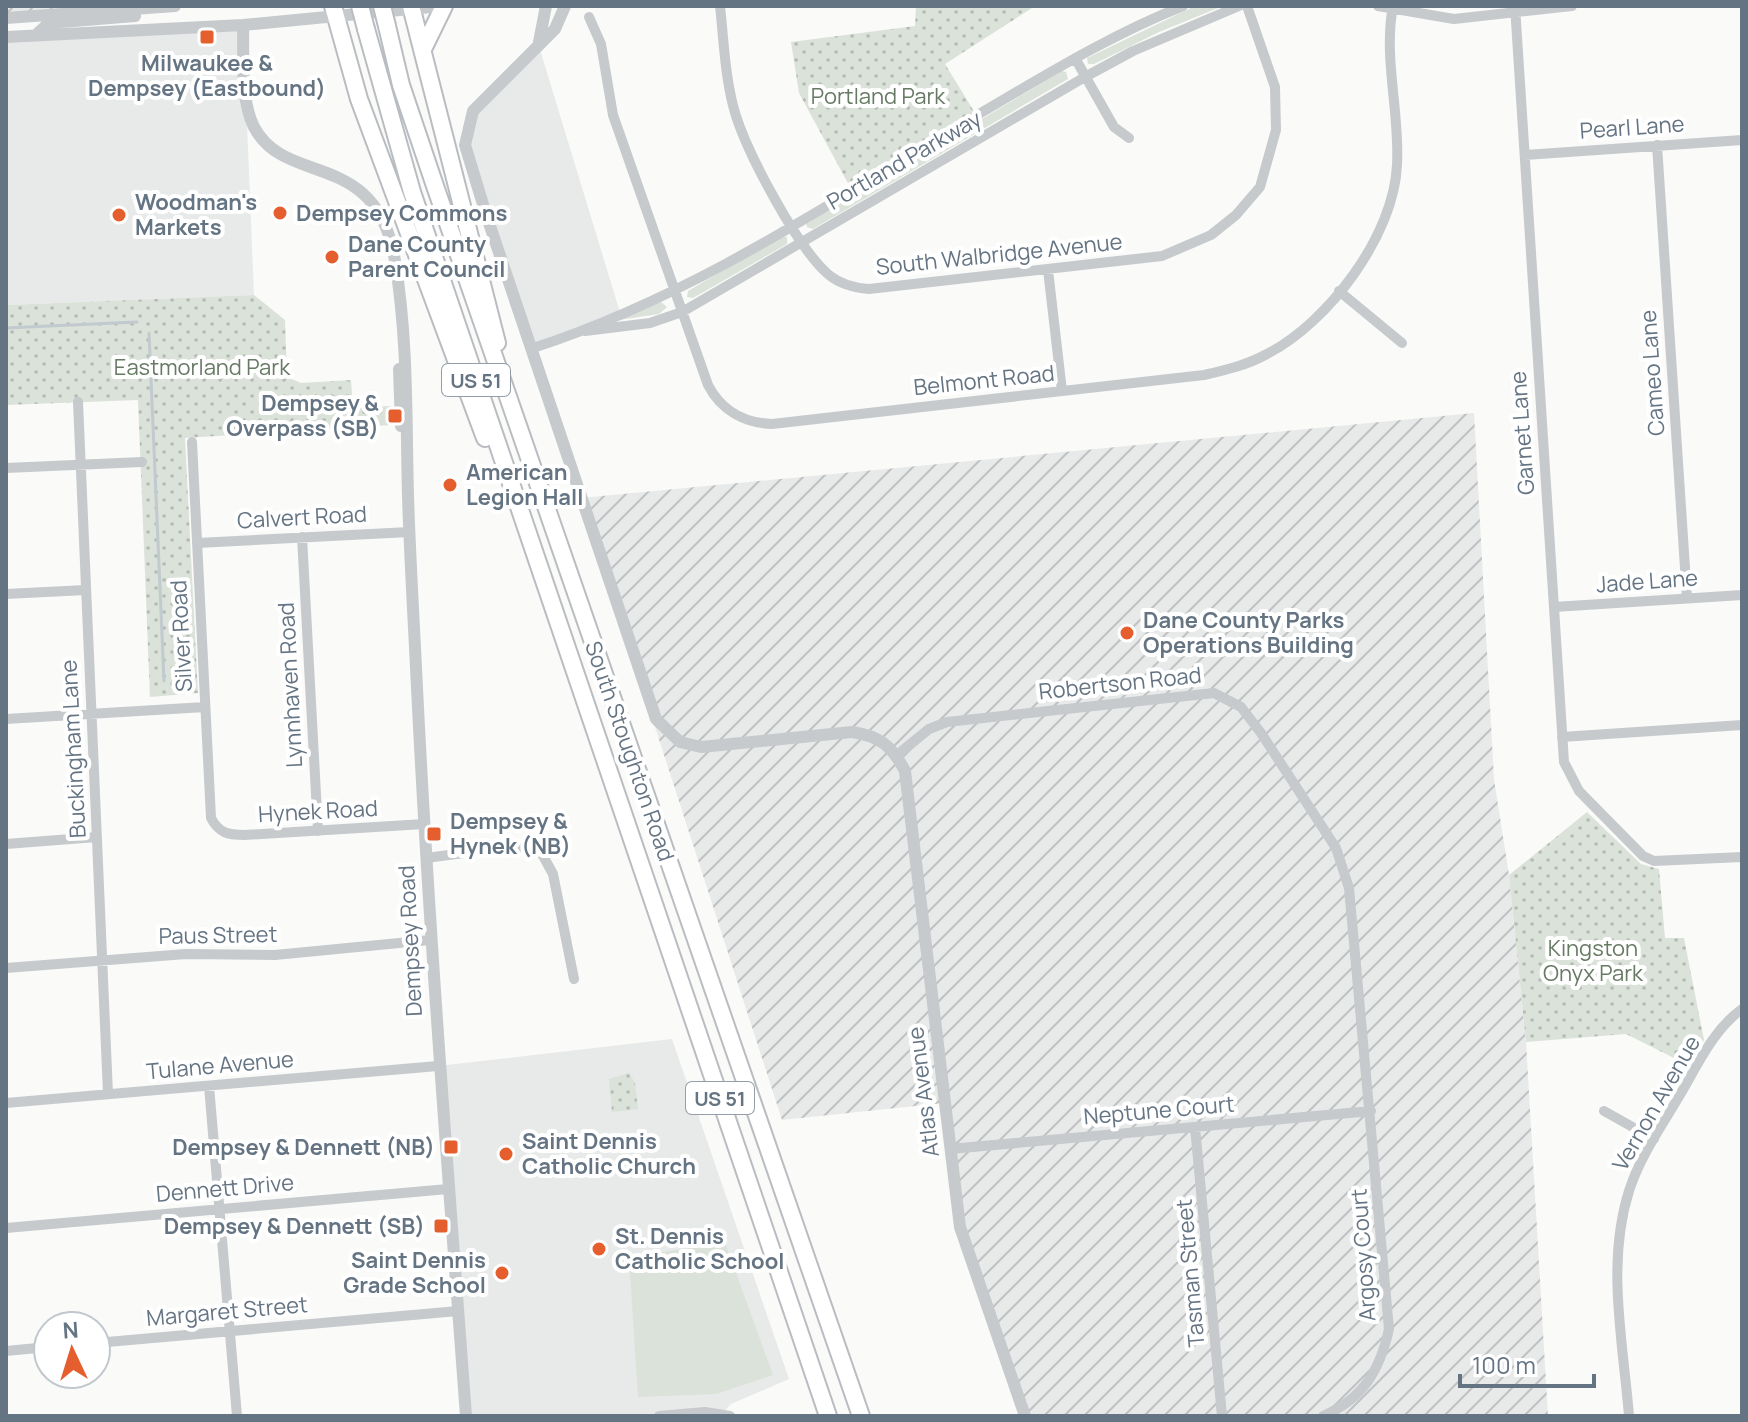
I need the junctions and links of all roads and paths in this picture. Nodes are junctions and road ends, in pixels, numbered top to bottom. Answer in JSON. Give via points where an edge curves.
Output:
{"nodes":[{"id":1,"x":176,"y":6,"type":"edge"},
{"id":2,"x":360,"y":6,"type":"edge"},
{"id":3,"x":382,"y":6,"type":"edge"},
{"id":4,"x":443,"y":6,"type":"edge"},
{"id":5,"x":546,"y":6,"type":"edge"},
{"id":6,"x":565,"y":6,"type":"edge"},
{"id":7,"x":720,"y":6,"type":"edge"},
{"id":8,"x":1183,"y":6,"type":"edge"},
{"id":9,"x":1239,"y":6,"type":"edge"},
{"id":10,"x":1247,"y":6,"type":"edge"},
{"id":11,"x":1378,"y":6,"type":"edge"},
{"id":12,"x":1572,"y":6,"type":"edge"},
{"id":13,"x":412,"y":8,"type":"edge"},
{"id":14,"x":1392,"y":8,"type":"edge"},
{"id":15,"x":1515,"y":9,"type":"edge"},
{"id":16,"x":30,"y":11,"type":"edge"},
{"id":17,"x":335,"y":12,"type":"edge"},
{"id":18,"x":589,"y":17,"type":"dead end"},
{"id":19,"x":6,"y":18,"type":"edge"},
{"id":20,"x":243,"y":25,"type":"junction"},
{"id":21,"x":6,"y":29,"type":"edge"},
{"id":22,"x":36,"y":35,"type":"junction"},
{"id":23,"x":6,"y":37,"type":"edge"},
{"id":24,"x":538,"y":43,"type":"junction"},
{"id":25,"x":424,"y":48,"type":"junction"},
{"id":26,"x":1075,"y":58,"type":"junction"},
{"id":27,"x":1085,"y":77,"type":"junction"},
{"id":28,"x":1129,"y":138,"type":"dead end"},
{"id":29,"x":1742,"y":140,"type":"edge"},
{"id":30,"x":1657,"y":145,"type":"junction"},
{"id":31,"x":1525,"y":155,"type":"junction"},
{"id":32,"x":792,"y":225,"type":"junction"},
{"id":33,"x":803,"y":243,"type":"junction"},
{"id":34,"x":1048,"y":270,"type":"junction"},
{"id":35,"x":1339,"y":291,"type":"junction"},
{"id":36,"x":675,"y":293,"type":"junction"},
{"id":37,"x":682,"y":312,"type":"junction"},
{"id":38,"x":585,"y":331,"type":"junction"},
{"id":39,"x":1402,"y":343,"type":"dead end"},
{"id":40,"x":533,"y":348,"type":"junction"},
{"id":41,"x":1062,"y":391,"type":"junction"},
{"id":42,"x":506,"y":392,"type":"junction"},
{"id":43,"x":78,"y":402,"type":"dead end"},
{"id":44,"x":192,"y":442,"type":"dead end"},
{"id":45,"x":142,"y":462,"type":"dead end"},
{"id":46,"x":80,"y":465,"type":"junction"},
{"id":47,"x":6,"y":468,"type":"edge"},
{"id":48,"x":409,"y":532,"type":"junction"},
{"id":49,"x":302,"y":537,"type":"junction"},
{"id":50,"x":197,"y":543,"type":"junction"},
{"id":51,"x":539,"y":569,"type":"junction"},
{"id":52,"x":86,"y":590,"type":"junction"},
{"id":53,"x":6,"y":594,"type":"edge"},
{"id":54,"x":1742,"y":595,"type":"edge"},
{"id":55,"x":1687,"y":598,"type":"junction"},
{"id":56,"x":1554,"y":607,"type":"junction"},
{"id":57,"x":205,"y":707,"type":"junction"},
{"id":58,"x":91,"y":714,"type":"junction"},
{"id":59,"x":6,"y":719,"type":"edge"},
{"id":60,"x":1742,"y":725,"type":"edge"},
{"id":61,"x":1562,"y":737,"type":"junction"},
{"id":62,"x":897,"y":755,"type":"junction"},
{"id":63,"x":637,"y":771,"type":"junction"},
{"id":64,"x":611,"y":780,"type":"junction"},
{"id":65,"x":424,"y":824,"type":"junction"},
{"id":66,"x":216,"y":827,"type":"joint"},
{"id":67,"x":318,"y":831,"type":"junction"},
{"id":68,"x":97,"y":837,"type":"junction"},
{"id":69,"x":6,"y":844,"type":"edge"},
{"id":70,"x":1742,"y":857,"type":"edge"},
{"id":71,"x":426,"y":858,"type":"junction"},
{"id":72,"x":430,"y":940,"type":"junction"},
{"id":73,"x":102,"y":960,"type":"junction"},
{"id":74,"x":6,"y":968,"type":"edge"},
{"id":75,"x":574,"y":979,"type":"dead end"},
{"id":76,"x":1742,"y":1009,"type":"edge"},
{"id":77,"x":438,"y":1066,"type":"junction"},
{"id":78,"x":209,"y":1086,"type":"junction"},
{"id":79,"x":108,"y":1094,"type":"junction"},
{"id":80,"x":6,"y":1103,"type":"edge"},
{"id":81,"x":1371,"y":1111,"type":"junction"},
{"id":82,"x":1604,"y":1111,"type":"dead end"},
{"id":83,"x":1195,"y":1127,"type":"junction"},
{"id":84,"x":1654,"y":1139,"type":"junction"},
{"id":85,"x":950,"y":1149,"type":"junction"},
{"id":86,"x":448,"y":1189,"type":"junction"},
{"id":87,"x":220,"y":1209,"type":"junction"},
{"id":88,"x":6,"y":1228,"type":"edge"},
{"id":89,"x":458,"y":1311,"type":"junction"},
{"id":90,"x":230,"y":1330,"type":"junction"},
{"id":91,"x":112,"y":1341,"type":"edge"},
{"id":92,"x":32,"y":1349,"type":"edge"},
{"id":93,"x":6,"y":1351,"type":"edge"},
{"id":94,"x":726,"y":1415,"type":"edge"},
{"id":95,"x":237,"y":1416,"type":"edge"},
{"id":96,"x":466,"y":1416,"type":"edge"},
{"id":97,"x":659,"y":1416,"type":"edge"},
{"id":98,"x":828,"y":1416,"type":"edge"},
{"id":99,"x":862,"y":1416,"type":"edge"},
{"id":100,"x":1025,"y":1416,"type":"edge"},
{"id":101,"x":1222,"y":1416,"type":"edge"},
{"id":102,"x":1323,"y":1416,"type":"edge"},
{"id":103,"x":1629,"y":1416,"type":"edge"}],
"edges":[{"from":1,"to":16,"type":"street"},
{"from":1,"to":22,"type":"street","via":[[112,20],[49,23]]},
{"from":2,"to":51,"type":"main road","name":"South Stoughton Road","number":"US 51","bridge":true,"via":[[381,90]]},
{"from":3,"to":42,"type":"main road","name":"South Stoughton Road","number":"US 51","bridge":true,"via":[[401,85]]},
{"from":4,"to":13,"type":"street"},
{"from":4,"to":25,"type":"main road"},
{"from":5,"to":24,"type":"street"},
{"from":6,"to":24,"type":"street","via":[[555,29]]},
{"from":7,"to":32,"type":"street","name":"South Walbridge Avenue","via":[[737,118]]},
{"from":8,"to":26,"type":"street","name":"Portland Parkway"},
{"from":9,"to":27,"type":"street","name":"Portland Parkway"},
{"from":10,"to":34,"type":"street","name":"South Walbridge Avenue","via":[[1277,102],[1276,130],[1260,187],[1236,215],[1184,249]]},
{"from":11,"to":14,"type":"street"},
{"from":12,"to":15,"type":"street"},
{"from":13,"to":17,"type":"street"},
{"from":13,"to":25,"type":"main road"},
{"from":14,"to":15,"type":"street","via":[[1454,19]]},
{"from":14,"to":35,"type":"street","name":"Belmont Road","via":[[1394,189],[1378,234]]},
{"from":15,"to":31,"type":"street","name":"Garnet Lane"},
{"from":16,"to":19,"type":"street"},
{"from":16,"to":21,"type":"street","via":[[25,24]]},
{"from":17,"to":20,"type":"street"},
{"from":17,"to":51,"type":"main road","via":[[359,99],[466,392]]},
{"from":18,"to":36,"type":"street","name":"Belmont Road","via":[[601,44],[611,106]]},
{"from":20,"to":22,"type":"street"},
{"from":20,"to":48,"type":"street","name":"Dempsey Road","via":[[247,103],[259,136],[286,155],[352,184],[379,213],[396,262]]},
{"from":22,"to":23,"type":"street"},
{"from":24,"to":40,"type":"street","via":[[478,104],[465,145]]},
{"from":25,"to":42,"type":"main road","via":[[494,321]]},
{"from":26,"to":27,"type":"street"},
{"from":26,"to":32,"type":"street","name":"Portland Parkway"},
{"from":27,"to":28,"type":"street","via":[[1114,127]]},
{"from":27,"to":33,"type":"street","name":"Portland Parkway"},
{"from":29,"to":30,"type":"street","name":"Pearl Lane"},
{"from":30,"to":31,"type":"street","name":"Pearl Lane"},
{"from":30,"to":55,"type":"street","name":"Cameo Lane"},
{"from":31,"to":56,"type":"street","name":"Garnet Lane"},
{"from":32,"to":33,"type":"street","name":"South Walbridge Avenue"},
{"from":32,"to":36,"type":"street","name":"Portland Parkway"},
{"from":33,"to":34,"type":"street","name":"South Walbridge Avenue","via":[[831,277],[863,289]]},
{"from":33,"to":37,"type":"street","name":"Portland Parkway"},
{"from":34,"to":41,"type":"street"},
{"from":35,"to":39,"type":"street"},
{"from":35,"to":41,"type":"street","name":"Belmont Road","via":[[1297,335],[1243,366]]},
{"from":36,"to":37,"type":"street","name":"Belmont Road"},
{"from":36,"to":38,"type":"street","name":"Portland Parkway"},
{"from":37,"to":38,"type":"street","name":"Portland Parkway","via":[[650,323]]},
{"from":37,"to":41,"type":"street","name":"Belmont Road","via":[[711,392],[727,409],[753,422]]},
{"from":38,"to":40,"type":"street","name":"Portland Parkway"},
{"from":40,"to":62,"type":"street","via":[[652,710],[665,731],[680,742],[717,747],[852,732],[873,735]]},
{"from":42,"to":63,"type":"main road","name":"South Stoughton Road","number":"US 51"},
{"from":43,"to":46,"type":"street","name":"Buckingham Lane"},
{"from":44,"to":50,"type":"street","name":"Silver Road"},
{"from":45,"to":46,"type":"street"},
{"from":46,"to":47,"type":"street"},
{"from":46,"to":52,"type":"street","name":"Buckingham Lane"},
{"from":48,"to":49,"type":"street","name":"Calvert Road"},
{"from":48,"to":65,"type":"street","name":"Dempsey Road"},
{"from":49,"to":50,"type":"street","name":"Calvert Road"},
{"from":49,"to":67,"type":"street","name":"Lynnhaven Road"},
{"from":50,"to":57,"type":"street","name":"Silver Road"},
{"from":51,"to":64,"type":"main road","name":"South Stoughton Road","number":"US 51"},
{"from":52,"to":53,"type":"street"},
{"from":52,"to":58,"type":"street","name":"Buckingham Lane"},
{"from":54,"to":55,"type":"street","name":"Jade Lane"},
{"from":55,"to":56,"type":"street","name":"Jade Lane"},
{"from":56,"to":61,"type":"street","name":"Garnet Lane"},
{"from":57,"to":58,"type":"street"},
{"from":57,"to":66,"type":"street","name":"Silver Road","via":[[211,818]]},
{"from":58,"to":59,"type":"street"},
{"from":58,"to":68,"type":"street","name":"Buckingham Lane"},
{"from":60,"to":61,"type":"street"},
{"from":61,"to":70,"type":"street","name":"Garnet Lane","via":[[1570,779],[1637,852],[1654,861]]},
{"from":62,"to":81,"type":"street","name":"Robertson Road","via":[[929,729],[947,722],[1199,692],[1220,695],[1241,707],[1336,847],[1345,871]]},
{"from":62,"to":85,"type":"street","name":"Atlas Avenue","via":[[908,785]]},
{"from":63,"to":64,"type":"main road"},
{"from":63,"to":99,"type":"main road","name":"South Stoughton Road","number":"US 51"},
{"from":64,"to":98,"type":"main road","name":"South Stoughton Road","number":"US 51"},
{"from":65,"to":67,"type":"street","name":"Hynek Road"},
{"from":65,"to":71,"type":"street","name":"Dempsey Road"},
{"from":66,"to":67,"type":"street","name":"Hynek Road","via":[[230,835]]},
{"from":68,"to":69,"type":"street"},
{"from":68,"to":73,"type":"street","name":"Buckingham Lane"},
{"from":71,"to":72,"type":"street","name":"Dempsey Road"},
{"from":71,"to":75,"type":"street","via":[[517,846],[542,854],[553,874]]},
{"from":72,"to":73,"type":"street","name":"Paus Street","via":[[275,955]]},
{"from":72,"to":77,"type":"street","name":"Dempsey Road"},
{"from":73,"to":74,"type":"street","name":"Paus Street"},
{"from":73,"to":79,"type":"street","name":"Buckingham Lane"},
{"from":76,"to":84,"type":"street","name":"Vernon Avenue","via":[[1704,1054]]},
{"from":77,"to":78,"type":"street","name":"Tulane Avenue"},
{"from":77,"to":86,"type":"street","name":"Dempsey Road"},
{"from":78,"to":79,"type":"street","name":"Tulane Avenue"},
{"from":78,"to":87,"type":"street"},
{"from":79,"to":80,"type":"street","name":"Tulane Avenue"},
{"from":81,"to":83,"type":"street","name":"Neptune Court"},
{"from":81,"to":102,"type":"street","name":"Argosy Court","via":[[1389,1329],[1373,1377],[1350,1402]]},
{"from":82,"to":84,"type":"street"},
{"from":83,"to":85,"type":"street","name":"Neptune Court"},
{"from":83,"to":101,"type":"street","name":"Tasman Street"},
{"from":84,"to":103,"type":"street","name":"Vernon Avenue","via":[[1630,1189],[1616,1252]]},
{"from":85,"to":100,"type":"street","name":"Atlas Avenue","via":[[962,1232]]},
{"from":86,"to":87,"type":"street","name":"Dennett Drive"},
{"from":86,"to":89,"type":"street","name":"Dempsey Road"},
{"from":87,"to":88,"type":"street","name":"Dennett Drive"},
{"from":87,"to":90,"type":"street"},
{"from":89,"to":90,"type":"street","name":"Margaret Street"},
{"from":89,"to":96,"type":"street","name":"Dempsey Road"},
{"from":90,"to":91,"type":"street","name":"Margaret Street"},
{"from":90,"to":95,"type":"street"},
{"from":92,"to":93,"type":"street"},
{"from":94,"to":97,"type":"street"}]}
